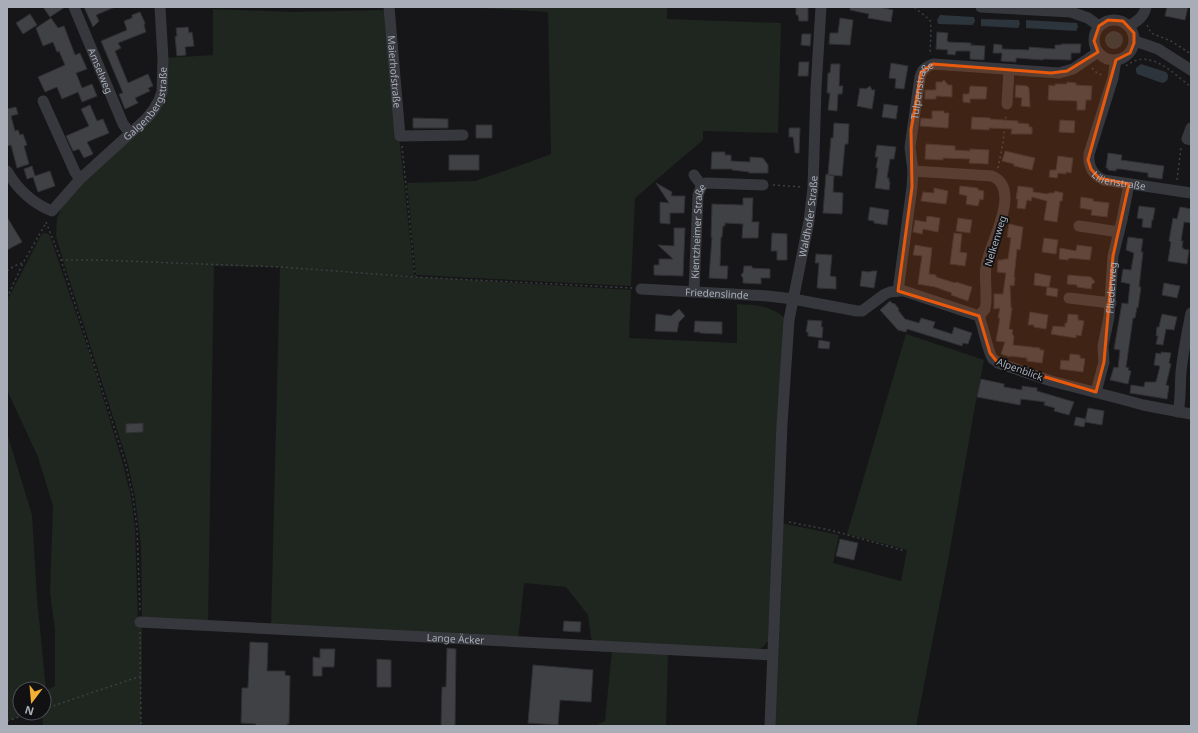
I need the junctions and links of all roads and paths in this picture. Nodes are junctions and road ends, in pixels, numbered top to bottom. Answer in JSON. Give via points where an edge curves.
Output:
{"nodes":[{"id":1,"x":74,"y":7,"type":"edge"},
{"id":2,"x":160,"y":7,"type":"edge"},
{"id":3,"x":389,"y":7,"type":"edge"},
{"id":4,"x":821,"y":7,"type":"edge"},
{"id":5,"x":915,"y":7,"type":"edge"},
{"id":6,"x":981,"y":7,"type":"edge"},
{"id":7,"x":1144,"y":12,"type":"edge"},
{"id":8,"x":1099,"y":26,"type":"junction"},
{"id":9,"x":1129,"y":26,"type":"junction"},
{"id":10,"x":1135,"y":41,"type":"junction"},
{"id":11,"x":1098,"y":52,"type":"junction"},
{"id":12,"x":1191,"y":54,"type":"edge"},
{"id":13,"x":1086,"y":60,"type":"junction"},
{"id":14,"x":933,"y":64,"type":"junction"},
{"id":15,"x":1120,"y":64,"type":"junction"},
{"id":16,"x":1009,"y":70,"type":"junction"},
{"id":17,"x":1191,"y":70,"type":"edge"},
{"id":18,"x":1113,"y":78,"type":"junction"},
{"id":19,"x":1191,"y":87,"type":"edge"},
{"id":20,"x":43,"y":101,"type":"dead end"},
{"id":21,"x":1007,"y":104,"type":"joint"},
{"id":22,"x":130,"y":133,"type":"junction"},
{"id":23,"x":463,"y":135,"type":"dead end"},
{"id":24,"x":1190,"y":135,"type":"edge"},
{"id":25,"x":400,"y":136,"type":"junction"},
{"id":26,"x":7,"y":171,"type":"edge"},
{"id":27,"x":913,"y":171,"type":"junction"},
{"id":28,"x":694,"y":175,"type":"dead end"},
{"id":29,"x":995,"y":178,"type":"junction"},
{"id":30,"x":80,"y":179,"type":"junction"},
{"id":31,"x":1129,"y":184,"type":"junction"},
{"id":32,"x":763,"y":185,"type":"joint"},
{"id":33,"x":702,"y":186,"type":"junction"},
{"id":34,"x":800,"y":187,"type":"dead end"},
{"id":35,"x":1175,"y":191,"type":"junction"},
{"id":36,"x":1191,"y":193,"type":"edge"},
{"id":37,"x":1079,"y":226,"type":"dead end"},
{"id":38,"x":1119,"y":232,"type":"junction"},
{"id":39,"x":61,"y":260,"type":"junction"},
{"id":40,"x":23,"y":263,"type":"junction"},
{"id":41,"x":7,"y":271,"type":"edge"},
{"id":42,"x":415,"y":276,"type":"junction"},
{"id":43,"x":641,"y":289,"type":"joint"},
{"id":44,"x":898,"y":290,"type":"junction"},
{"id":45,"x":694,"y":292,"type":"junction"},
{"id":46,"x":7,"y":298,"type":"edge"},
{"id":47,"x":1070,"y":298,"type":"dead end"},
{"id":48,"x":793,"y":299,"type":"junction"},
{"id":49,"x":1111,"y":303,"type":"junction"},
{"id":50,"x":1191,"y":313,"type":"edge"},
{"id":51,"x":979,"y":316,"type":"junction"},
{"id":52,"x":1096,"y":392,"type":"junction"},
{"id":53,"x":1178,"y":412,"type":"junction"},
{"id":54,"x":1191,"y":414,"type":"edge"},
{"id":55,"x":777,"y":519,"type":"junction"},
{"id":56,"x":906,"y":551,"type":"dead end"},
{"id":57,"x":140,"y":622,"type":"junction"},
{"id":58,"x":772,"y":655,"type":"junction"},
{"id":59,"x":141,"y":676,"type":"junction"},
{"id":60,"x":52,"y":706,"type":"edge"},
{"id":61,"x":141,"y":726,"type":"edge"},
{"id":62,"x":770,"y":726,"type":"edge"}],
"edges":[{"from":1,"to":22,"type":"street","name":"Amselweg","via":[[123,124]]},
{"from":2,"to":22,"type":"street","name":"Galgenbergstraße","via":[[162,92],[147,118]]},
{"from":3,"to":25,"type":"street","name":"Maierhofstraße"},
{"from":4,"to":48,"type":"street","name":"Waldhofer Straße","via":[[813,188]]},
{"from":5,"to":14,"type":"path","via":[[930,20],[929,54]]},
{"from":6,"to":8,"type":"street","via":[[1072,12],[1088,18]]},
{"from":7,"to":9,"type":"street"},
{"from":7,"to":12,"type":"path","via":[[1151,33],[1171,41]]},
{"from":8,"to":9,"type":"street","via":[[1113,19],[1123,21]]},
{"from":8,"to":11,"type":"street","via":[[1094,41]]},
{"from":9,"to":10,"type":"street","via":[[1134,33]]},
{"from":10,"to":15,"type":"street","via":[[1133,49],[1121,59]]},
{"from":10,"to":17,"type":"street","via":[[1158,49]]},
{"from":11,"to":13,"type":"street","name":"Tulpenstraße"},
{"from":11,"to":15,"type":"street"},
{"from":13,"to":16,"type":"street","name":"Tulpenstraße","via":[[1073,69],[1059,73]]},
{"from":13,"to":18,"type":"path","via":[[1098,74]]},
{"from":14,"to":16,"type":"street","name":"Tulpenstraße"},
{"from":14,"to":27,"type":"street","name":"Tulpenstraße","via":[[921,72],[920,77],[910,147]]},
{"from":15,"to":18,"type":"street","name":"Lilienstraße"},
{"from":15,"to":19,"type":"path","via":[[1142,58],[1151,60],[1168,68]]},
{"from":16,"to":21,"type":"street"},
{"from":18,"to":31,"type":"street","name":"Lilienstraße","via":[[1089,154],[1089,165],[1099,178]]},
{"from":20,"to":30,"type":"street","via":[[74,172]]},
{"from":21,"to":29,"type":"path","via":[[1003,143]]},
{"from":22,"to":30,"type":"street","name":"Galgenbergstraße"},
{"from":23,"to":25,"type":"street"},
{"from":24,"to":35,"type":"path","via":[[1182,142]]},
{"from":25,"to":42,"type":"path"},
{"from":26,"to":30,"type":"street","name":"Galgenbergstraße","via":[[26,197],[52,212]]},
{"from":27,"to":29,"type":"street","via":[[987,175]]},
{"from":27,"to":44,"type":"street","name":"Tulpenstraße"},
{"from":28,"to":33,"type":"street"},
{"from":29,"to":51,"type":"street","name":"Nelkenweg","via":[[1004,190],[1003,217],[988,258],[985,274],[986,304]]},
{"from":31,"to":35,"type":"street","name":"Lilienstraße"},
{"from":31,"to":38,"type":"street","name":"Fliederweg"},
{"from":32,"to":33,"type":"street","name":"Kientzheimer Straße","via":[[706,183]]},
{"from":32,"to":34,"type":"path"},
{"from":33,"to":45,"type":"street","name":"Kientzheimer Straße","via":[[698,195]]},
{"from":35,"to":36,"type":"street","name":"Lilienstraße"},
{"from":37,"to":38,"type":"street"},
{"from":38,"to":49,"type":"street","name":"Fliederweg","via":[[1112,265]]},
{"from":39,"to":40,"type":"path","via":[[46,222]]},
{"from":39,"to":42,"type":"path"},
{"from":39,"to":57,"type":"path","via":[[132,491],[139,547]]},
{"from":40,"to":41,"type":"path"},
{"from":40,"to":46,"type":"path"},
{"from":42,"to":43,"type":"path"},
{"from":43,"to":45,"type":"street","name":"Friedenslinde"},
{"from":44,"to":48,"type":"street","via":[[885,294],[862,311]]},
{"from":44,"to":51,"type":"street"},
{"from":45,"to":48,"type":"street","name":"Friedenslinde"},
{"from":47,"to":49,"type":"street"},
{"from":48,"to":55,"type":"street","name":"Waldhofer Straße","via":[[789,320]]},
{"from":49,"to":52,"type":"street","name":"Fliederweg","via":[[1103,346],[1103,368]]},
{"from":50,"to":53,"type":"street","via":[[1185,341]]},
{"from":51,"to":52,"type":"street","name":"Alpenblick","via":[[990,353],[998,363]]},
{"from":52,"to":53,"type":"street","name":"Alpenblick"},
{"from":53,"to":54,"type":"street","name":"Alpenblick"},
{"from":55,"to":56,"type":"path","via":[[830,530]]},
{"from":55,"to":58,"type":"street","name":"Waldhofer Straße"},
{"from":57,"to":58,"type":"street","name":"Lange Äcker"},
{"from":57,"to":59,"type":"path"},
{"from":58,"to":62,"type":"street","name":"Waldhofer Straße"},
{"from":59,"to":60,"type":"path"},
{"from":59,"to":61,"type":"path"}]}
